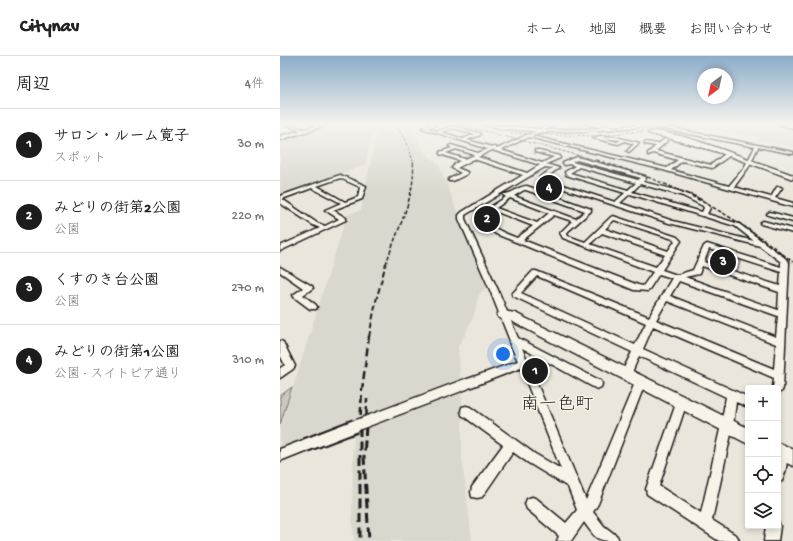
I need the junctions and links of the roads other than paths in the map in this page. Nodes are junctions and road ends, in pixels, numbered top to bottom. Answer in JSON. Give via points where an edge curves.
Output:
{"nodes":[{"id":1,"x":660,"y":146,"type":"edge"},
{"id":2,"x":756,"y":146,"type":"edge"},
{"id":3,"x":452,"y":147,"type":"edge"},
{"id":4,"x":487,"y":147,"type":"edge"},
{"id":5,"x":502,"y":147,"type":"edge"},
{"id":6,"x":572,"y":147,"type":"edge"},
{"id":7,"x":594,"y":147,"type":"dead end"},
{"id":8,"x":633,"y":147,"type":"edge"},
{"id":9,"x":703,"y":147,"type":"edge"},
{"id":10,"x":706,"y":147,"type":"edge"},
{"id":11,"x":710,"y":147,"type":"edge"},
{"id":12,"x":759,"y":147,"type":"edge"},
{"id":13,"x":455,"y":148,"type":"junction"},
{"id":14,"x":496,"y":149,"type":"junction"},
{"id":15,"x":629,"y":150,"type":"dead end"},
{"id":16,"x":589,"y":151,"type":"junction"},
{"id":17,"x":537,"y":152,"type":"dead end"},
{"id":18,"x":653,"y":152,"type":"junction"},
{"id":19,"x":793,"y":153,"type":"edge"},
{"id":20,"x":727,"y":154,"type":"junction"},
{"id":21,"x":648,"y":155,"type":"dead end"},
{"id":22,"x":476,"y":156,"type":"junction"},
{"id":23,"x":741,"y":158,"type":"junction"},
{"id":24,"x":681,"y":159,"type":"junction"},
{"id":25,"x":465,"y":161,"type":"junction"},
{"id":26,"x":749,"y":161,"type":"junction"},
{"id":27,"x":567,"y":162,"type":"junction"},
{"id":28,"x":543,"y":164,"type":"junction"},
{"id":29,"x":579,"y":165,"type":"junction"},
{"id":30,"x":557,"y":168,"type":"junction"},
{"id":31,"x":668,"y":170,"type":"junction"},
{"id":32,"x":527,"y":175,"type":"junction"},
{"id":33,"x":793,"y":177,"type":"edge"},
{"id":34,"x":451,"y":180,"type":"dead end"},
{"id":35,"x":640,"y":182,"type":"junction"},
{"id":36,"x":312,"y":186,"type":"junction"},
{"id":37,"x":730,"y":187,"type":"junction"},
{"id":38,"x":779,"y":188,"type":"dead end"},
{"id":39,"x":498,"y":192,"type":"junction"},
{"id":40,"x":628,"y":192,"type":"junction"},
{"id":41,"x":510,"y":197,"type":"junction"},
{"id":42,"x":280,"y":199,"type":"edge"},
{"id":43,"x":772,"y":199,"type":"junction"},
{"id":44,"x":344,"y":203,"type":"junction"},
{"id":45,"x":616,"y":204,"type":"junction"},
{"id":46,"x":793,"y":205,"type":"edge"},
{"id":47,"x":492,"y":208,"type":"junction"},
{"id":48,"x":553,"y":213,"type":"junction"},
{"id":49,"x":770,"y":214,"type":"dead end"},
{"id":50,"x":703,"y":215,"type":"junction"},
{"id":51,"x":793,"y":220,"type":"edge"},
{"id":52,"x":577,"y":221,"type":"junction"},
{"id":53,"x":763,"y":223,"type":"dead end"},
{"id":54,"x":537,"y":225,"type":"junction"},
{"id":55,"x":326,"y":228,"type":"junction"},
{"id":56,"x":601,"y":230,"type":"junction"},
{"id":57,"x":793,"y":231,"type":"edge"},
{"id":58,"x":518,"y":241,"type":"junction"},
{"id":59,"x":762,"y":243,"type":"junction"},
{"id":60,"x":586,"y":245,"type":"junction"},
{"id":61,"x":282,"y":246,"type":"edge"},
{"id":62,"x":669,"y":254,"type":"junction"},
{"id":63,"x":701,"y":263,"type":"junction"},
{"id":64,"x":280,"y":269,"type":"edge"},
{"id":65,"x":658,"y":270,"type":"junction"},
{"id":66,"x":784,"y":270,"type":"junction"},
{"id":67,"x":676,"y":277,"type":"junction"},
{"id":68,"x":783,"y":290,"type":"junction"},
{"id":69,"x":665,"y":298,"type":"junction"},
{"id":70,"x":313,"y":307,"type":"dead end"},
{"id":71,"x":781,"y":314,"type":"junction"},
{"id":72,"x":503,"y":315,"type":"junction"},
{"id":73,"x":652,"y":322,"type":"junction"},
{"id":74,"x":514,"y":342,"type":"junction"},
{"id":75,"x":780,"y":342,"type":"junction"},
{"id":76,"x":280,"y":346,"type":"edge"},
{"id":77,"x":638,"y":351,"type":"junction"},
{"id":78,"x":523,"y":363,"type":"junction"},
{"id":79,"x":280,"y":374,"type":"edge"},
{"id":80,"x":626,"y":374,"type":"junction"},
{"id":81,"x":778,"y":375,"type":"junction"},
{"id":82,"x":641,"y":381,"type":"junction"},
{"id":83,"x":598,"y":384,"type":"dead end"},
{"id":84,"x":778,"y":385,"type":"edge"},
{"id":85,"x":732,"y":395,"type":"junction"},
{"id":86,"x":745,"y":401,"type":"edge"},
{"id":87,"x":682,"y":402,"type":"junction"},
{"id":88,"x":466,"y":411,"type":"dead end"},
{"id":89,"x":727,"y":425,"type":"junction"},
{"id":90,"x":745,"y":434,"type":"edge"},
{"id":91,"x":511,"y":444,"type":"junction"},
{"id":92,"x":784,"y":454,"type":"edge"},
{"id":93,"x":280,"y":455,"type":"edge"},
{"id":94,"x":781,"y":466,"type":"edge"},
{"id":95,"x":572,"y":483,"type":"junction"},
{"id":96,"x":477,"y":492,"type":"dead end"},
{"id":97,"x":532,"y":504,"type":"dead end"},
{"id":98,"x":584,"y":511,"type":"junction"},
{"id":99,"x":705,"y":523,"type":"junction"},
{"id":100,"x":773,"y":529,"type":"edge"},
{"id":101,"x":565,"y":537,"type":"edge"},
{"id":102,"x":612,"y":541,"type":"edge"},
{"id":103,"x":732,"y":541,"type":"edge"},
{"id":104,"x":771,"y":541,"type":"edge"}],
"edges":[{"from":1,"to":18,"type":"street"},
{"from":2,"to":26,"type":"street"},
{"from":3,"to":13,"type":"street"},
{"from":4,"to":14,"type":"street"},
{"from":5,"to":14,"type":"street"},
{"from":6,"to":16,"type":"street"},
{"from":7,"to":16,"type":"street"},
{"from":8,"to":15,"type":"street"},
{"from":9,"to":20,"type":"street"},
{"from":10,"to":23,"type":"street"},
{"from":11,"to":23,"type":"street"},
{"from":12,"to":19,"type":"street"},
{"from":13,"to":22,"type":"street"},
{"from":13,"to":25,"type":"street","via":[[442,154]]},
{"from":14,"to":22,"type":"street"},
{"from":14,"to":28,"type":"street"},
{"from":16,"to":31,"type":"street"},
{"from":17,"to":28,"type":"street","via":[[558,157]]},
{"from":18,"to":21,"type":"street"},
{"from":18,"to":24,"type":"street"},
{"from":20,"to":23,"type":"street"},
{"from":20,"to":24,"type":"street","via":[[710,169]]},
{"from":22,"to":25,"type":"street"},
{"from":22,"to":32,"type":"street"},
{"from":23,"to":26,"type":"street"},
{"from":24,"to":31,"type":"street"},
{"from":25,"to":34,"type":"street","via":[[454,168],[465,173]]},
{"from":26,"to":33,"type":"street"},
{"from":26,"to":37,"type":"street"},
{"from":27,"to":29,"type":"street"},
{"from":27,"to":30,"type":"street"},
{"from":27,"to":35,"type":"street","via":[[577,158],[615,168],[643,177]]},
{"from":28,"to":30,"type":"street"},
{"from":28,"to":32,"type":"street"},
{"from":29,"to":35,"type":"street"},
{"from":29,"to":40,"type":"street","via":[[567,173]]},
{"from":30,"to":45,"type":"street","via":[[542,180]]},
{"from":31,"to":37,"type":"street"},
{"from":32,"to":39,"type":"street"},
{"from":35,"to":40,"type":"street"},
{"from":35,"to":50,"type":"street","via":[[685,195],[707,208]]},
{"from":36,"to":42,"type":"street"},
{"from":36,"to":44,"type":"street"},
{"from":36,"to":44,"type":"street","via":[[340,176],[363,186],[360,198]]},
{"from":37,"to":43,"type":"street"},
{"from":38,"to":43,"type":"street"},
{"from":39,"to":41,"type":"street"},
{"from":39,"to":72,"type":"street","via":[[462,214],[462,219]]},
{"from":40,"to":45,"type":"street"},
{"from":40,"to":50,"type":"street"},
{"from":41,"to":47,"type":"street"},
{"from":41,"to":48,"type":"street"},
{"from":41,"to":52,"type":"street","via":[[527,188],[589,210]]},
{"from":42,"to":55,"type":"street","via":[[315,224]]},
{"from":43,"to":46,"type":"street"},
{"from":44,"to":55,"type":"street","via":[[328,210],[344,219]]},
{"from":45,"to":59,"type":"street","via":[[671,222]]},
{"from":47,"to":54,"type":"street"},
{"from":47,"to":58,"type":"street","via":[[481,214],[486,224],[498,233]]},
{"from":48,"to":52,"type":"street"},
{"from":48,"to":54,"type":"street"},
{"from":49,"to":51,"type":"street"},
{"from":50,"to":59,"type":"street","via":[[737,225]]},
{"from":52,"to":60,"type":"street","via":[[563,233],[565,237]]},
{"from":53,"to":57,"type":"street"},
{"from":54,"to":58,"type":"street"},
{"from":55,"to":61,"type":"street"},
{"from":56,"to":60,"type":"street"},
{"from":56,"to":62,"type":"street"},
{"from":56,"to":62,"type":"street","via":[[613,218],[674,238],[678,241]]},
{"from":58,"to":65,"type":"street","via":[[637,288],[645,289]]},
{"from":59,"to":66,"type":"street","via":[[783,260]]},
{"from":60,"to":65,"type":"street"},
{"from":62,"to":65,"type":"street"},
{"from":63,"to":66,"type":"street","via":[[707,246]]},
{"from":63,"to":67,"type":"street","via":[[696,272]]},
{"from":63,"to":68,"type":"street"},
{"from":64,"to":70,"type":"street","via":[[309,288],[297,295]]},
{"from":65,"to":67,"type":"street"},
{"from":66,"to":68,"type":"street"},
{"from":67,"to":69,"type":"street"},
{"from":67,"to":71,"type":"street"},
{"from":68,"to":71,"type":"street"},
{"from":69,"to":73,"type":"street"},
{"from":69,"to":75,"type":"street"},
{"from":71,"to":75,"type":"street"},
{"from":72,"to":74,"type":"street"},
{"from":72,"to":80,"type":"street","via":[[511,316]]},
{"from":73,"to":77,"type":"street"},
{"from":73,"to":77,"type":"street","via":[[536,273],[516,294]]},
{"from":73,"to":81,"type":"street"},
{"from":74,"to":78,"type":"street"},
{"from":74,"to":83,"type":"street","via":[[519,342]]},
{"from":75,"to":81,"type":"street"},
{"from":76,"to":79,"type":"street","via":[[290,366]]},
{"from":77,"to":80,"type":"street"},
{"from":77,"to":85,"type":"street"},
{"from":78,"to":93,"type":"street","bridge":true},
{"from":78,"to":95,"type":"street"},
{"from":80,"to":82,"type":"street"},
{"from":81,"to":84,"type":"street"},
{"from":82,"to":87,"type":"street"},
{"from":82,"to":98,"type":"street","via":[[591,504]]},
{"from":85,"to":86,"type":"street"},
{"from":85,"to":89,"type":"street"},
{"from":87,"to":89,"type":"street"},
{"from":87,"to":99,"type":"street","via":[[652,489]]},
{"from":88,"to":91,"type":"street"},
{"from":89,"to":90,"type":"street"},
{"from":89,"to":99,"type":"street"},
{"from":91,"to":95,"type":"street"},
{"from":91,"to":96,"type":"street"},
{"from":92,"to":94,"type":"street"},
{"from":95,"to":98,"type":"street"},
{"from":97,"to":101,"type":"street"},
{"from":98,"to":101,"type":"street"},
{"from":98,"to":102,"type":"street","via":[[599,531]]},
{"from":99,"to":103,"type":"street"},
{"from":100,"to":104,"type":"street"}]}
